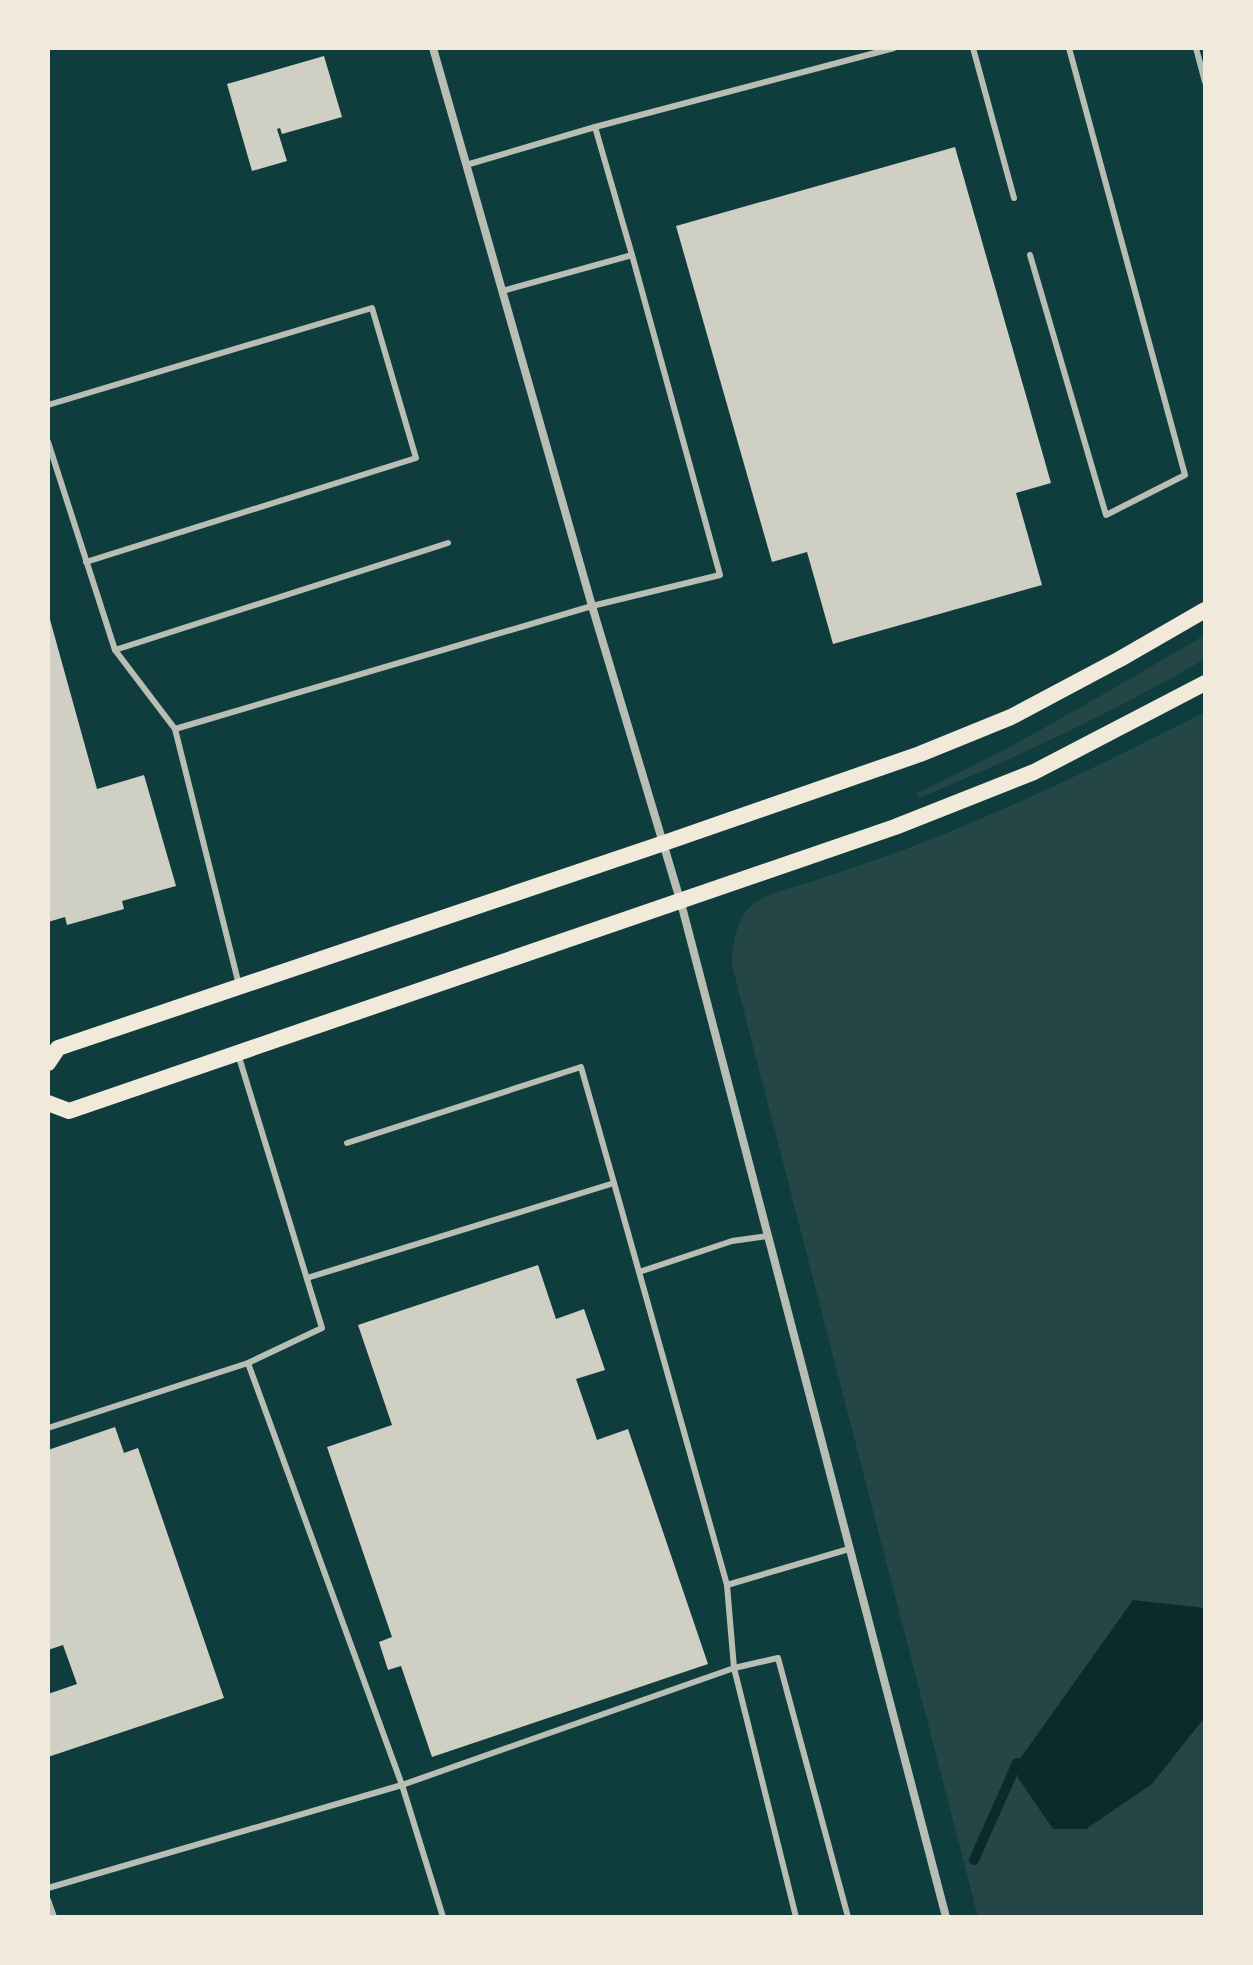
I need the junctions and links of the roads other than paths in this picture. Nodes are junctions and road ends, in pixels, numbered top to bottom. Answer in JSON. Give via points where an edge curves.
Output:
{"nodes":[{"id":1,"x":433,"y":48,"type":"edge"},
{"id":2,"x":894,"y":48,"type":"edge"},
{"id":3,"x":973,"y":48,"type":"edge"},
{"id":4,"x":1069,"y":48,"type":"edge"},
{"id":5,"x":1196,"y":48,"type":"edge"},
{"id":6,"x":1205,"y":82,"type":"edge"},
{"id":7,"x":595,"y":127,"type":"junction"},
{"id":8,"x":466,"y":165,"type":"junction"},
{"id":9,"x":1014,"y":198,"type":"dead end"},
{"id":10,"x":632,"y":255,"type":"junction"},
{"id":11,"x":1030,"y":255,"type":"dead end"},
{"id":12,"x":502,"y":291,"type":"junction"},
{"id":13,"x":48,"y":405,"type":"edge"},
{"id":14,"x":48,"y":442,"type":"edge"},
{"id":15,"x":448,"y":543,"type":"dead end"},
{"id":16,"x":86,"y":562,"type":"junction"},
{"id":17,"x":592,"y":606,"type":"junction"},
{"id":18,"x":1205,"y":610,"type":"edge"},
{"id":19,"x":115,"y":650,"type":"junction"},
{"id":20,"x":1205,"y":683,"type":"edge"},
{"id":21,"x":175,"y":729,"type":"junction"},
{"id":22,"x":664,"y":843,"type":"junction"},
{"id":23,"x":681,"y":903,"type":"junction"},
{"id":24,"x":239,"y":987,"type":"junction"},
{"id":25,"x":238,"y":1054,"type":"junction"},
{"id":26,"x":48,"y":1063,"type":"edge"},
{"id":27,"x":48,"y":1103,"type":"edge"},
{"id":28,"x":347,"y":1143,"type":"dead end"},
{"id":29,"x":614,"y":1183,"type":"junction"},
{"id":30,"x":768,"y":1236,"type":"junction"},
{"id":31,"x":639,"y":1272,"type":"junction"},
{"id":32,"x":307,"y":1278,"type":"junction"},
{"id":33,"x":248,"y":1363,"type":"junction"},
{"id":34,"x":48,"y":1428,"type":"edge"},
{"id":35,"x":849,"y":1549,"type":"junction"},
{"id":36,"x":727,"y":1585,"type":"junction"},
{"id":37,"x":734,"y":1668,"type":"junction"},
{"id":38,"x":402,"y":1785,"type":"junction"},
{"id":39,"x":48,"y":1888,"type":"edge"},
{"id":40,"x":48,"y":1900,"type":"edge"},
{"id":41,"x":54,"y":1917,"type":"edge"},
{"id":42,"x":443,"y":1917,"type":"edge"},
{"id":43,"x":796,"y":1917,"type":"edge"},
{"id":44,"x":848,"y":1917,"type":"edge"},
{"id":45,"x":946,"y":1917,"type":"edge"}],
"edges":[{"from":1,"to":8,"type":"street"},
{"from":2,"to":7,"type":"lane"},
{"from":3,"to":9,"type":"lane"},
{"from":4,"to":11,"type":"lane","via":[[1185,475],[1106,515]]},
{"from":5,"to":6,"type":"lane"},
{"from":7,"to":8,"type":"lane"},
{"from":7,"to":10,"type":"lane"},
{"from":8,"to":12,"type":"street"},
{"from":10,"to":12,"type":"lane"},
{"from":10,"to":17,"type":"lane","via":[[720,575]]},
{"from":12,"to":17,"type":"street"},
{"from":13,"to":16,"type":"lane","via":[[372,308],[416,458]]},
{"from":14,"to":16,"type":"lane"},
{"from":15,"to":19,"type":"lane"},
{"from":16,"to":19,"type":"lane"},
{"from":17,"to":21,"type":"lane"},
{"from":17,"to":22,"type":"street"},
{"from":18,"to":22,"type":"main road","via":[[1011,717],[869,773]]},
{"from":19,"to":21,"type":"lane"},
{"from":20,"to":23,"type":"main road","via":[[1034,772]]},
{"from":21,"to":24,"type":"lane"},
{"from":22,"to":23,"type":"street"},
{"from":22,"to":24,"type":"main road"},
{"from":23,"to":25,"type":"main road"},
{"from":23,"to":30,"type":"street"},
{"from":24,"to":26,"type":"main road","via":[[58,1048]]},
{"from":25,"to":27,"type":"main road","via":[[69,1111]]},
{"from":25,"to":32,"type":"lane"},
{"from":28,"to":29,"type":"lane","via":[[581,1067]]},
{"from":29,"to":31,"type":"lane"},
{"from":29,"to":32,"type":"lane"},
{"from":30,"to":31,"type":"lane","via":[[732,1241]]},
{"from":30,"to":35,"type":"street"},
{"from":31,"to":36,"type":"lane"},
{"from":32,"to":33,"type":"lane","via":[[322,1328]]},
{"from":33,"to":34,"type":"lane"},
{"from":33,"to":38,"type":"lane"},
{"from":35,"to":36,"type":"lane"},
{"from":35,"to":45,"type":"street"},
{"from":36,"to":37,"type":"lane"},
{"from":37,"to":38,"type":"lane"},
{"from":37,"to":43,"type":"lane"},
{"from":37,"to":44,"type":"lane","via":[[778,1658]]},
{"from":38,"to":39,"type":"lane"},
{"from":38,"to":42,"type":"lane"},
{"from":40,"to":41,"type":"lane"}]}
